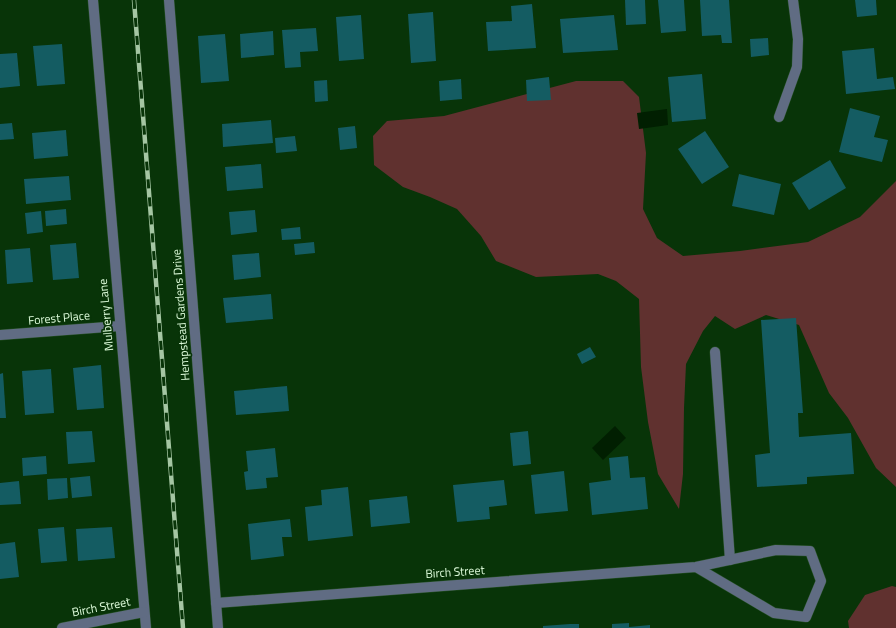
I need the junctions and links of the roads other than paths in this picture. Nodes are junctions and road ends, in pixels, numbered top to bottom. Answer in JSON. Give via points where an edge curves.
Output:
{"nodes":[{"id":1,"x":94,"y":0,"type":"edge"},
{"id":2,"x":169,"y":0,"type":"edge"},
{"id":3,"x":793,"y":0,"type":"edge"},
{"id":4,"x":779,"y":117,"type":"dead end"},
{"id":5,"x":120,"y":326,"type":"junction"},
{"id":6,"x":0,"y":336,"type":"edge"},
{"id":7,"x":715,"y":352,"type":"dead end"},
{"id":8,"x":730,"y":560,"type":"junction"},
{"id":9,"x":696,"y":567,"type":"junction"},
{"id":10,"x":216,"y":603,"type":"junction"},
{"id":11,"x":144,"y":612,"type":"junction"},
{"id":12,"x":62,"y":628,"type":"edge"},
{"id":13,"x":146,"y":628,"type":"edge"},
{"id":14,"x":218,"y":628,"type":"edge"}],
"edges":[{"from":1,"to":5,"type":"street","name":"Mulberry Lane"},
{"from":2,"to":10,"type":"street","name":"Hempstead Gardens Drive"},
{"from":3,"to":4,"type":"street","via":[[798,39],[797,67]]},
{"from":5,"to":6,"type":"street","name":"Forest Place"},
{"from":5,"to":11,"type":"street","name":"Mulberry Lane"},
{"from":7,"to":8,"type":"street"},
{"from":8,"to":9,"type":"street","name":"Birch Street"},
{"from":8,"to":9,"type":"street","name":"Birch Street","via":[[776,550],[810,551],[821,581],[806,617],[774,613]]},
{"from":9,"to":10,"type":"street","name":"Birch Street"},
{"from":10,"to":14,"type":"street","name":"Hempstead Gardens Drive"},
{"from":11,"to":12,"type":"street","name":"Birch Street"},
{"from":11,"to":13,"type":"street","name":"Mulberry Lane"}]}
